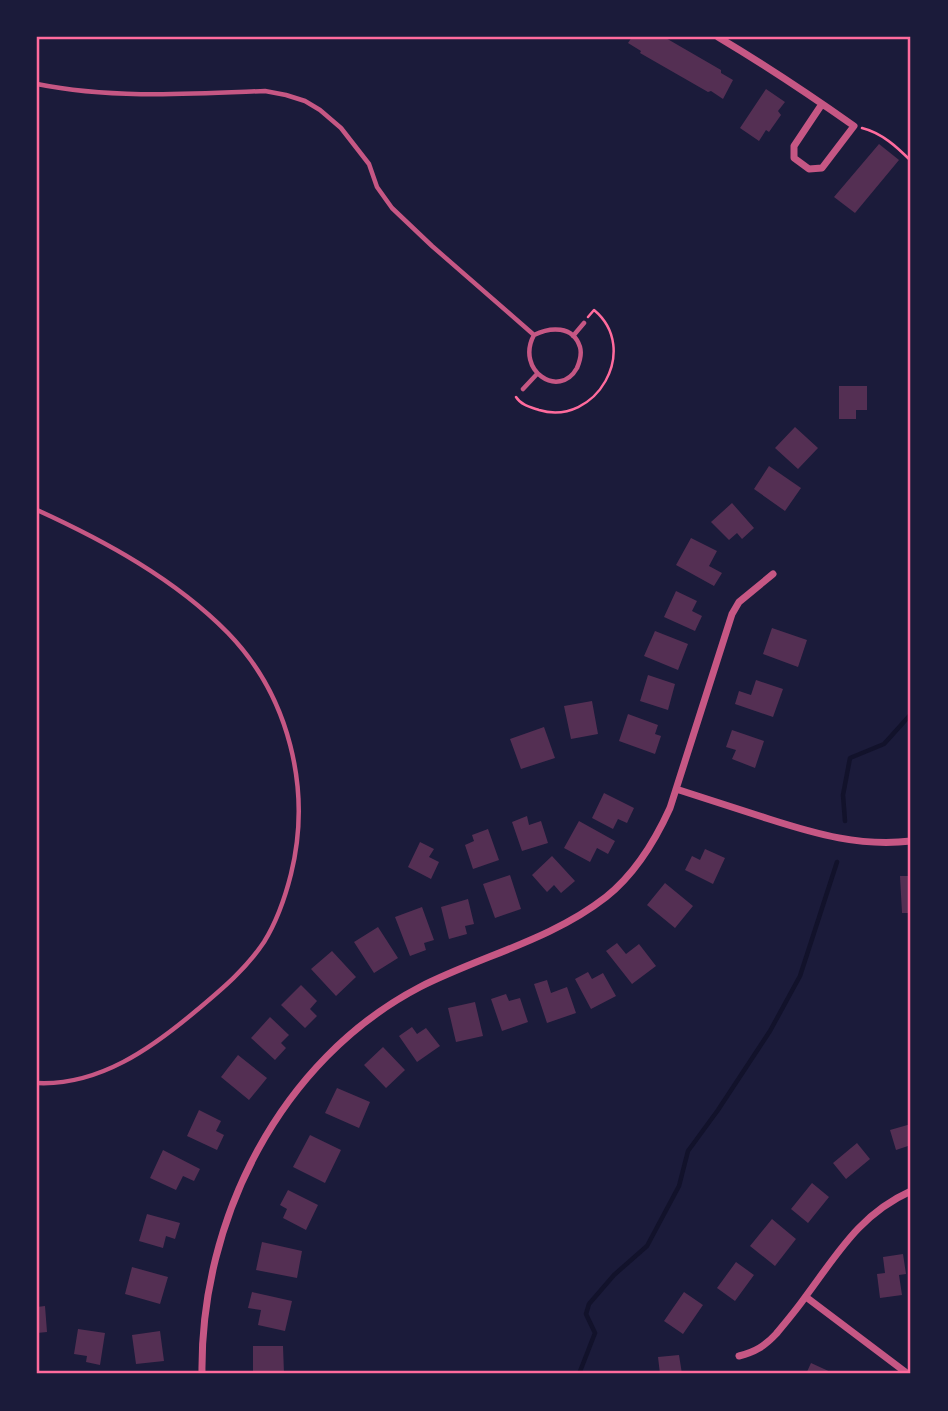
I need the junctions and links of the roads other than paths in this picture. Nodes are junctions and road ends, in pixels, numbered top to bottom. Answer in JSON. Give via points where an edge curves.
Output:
{"nodes":[{"id":1,"x":718,"y":37,"type":"edge"},
{"id":2,"x":37,"y":84,"type":"edge"},
{"id":3,"x":822,"y":104,"type":"junction"},
{"id":4,"x":584,"y":323,"type":"dead end"},
{"id":5,"x":534,"y":335,"type":"junction"},
{"id":6,"x":573,"y":336,"type":"junction"},
{"id":7,"x":537,"y":374,"type":"junction"},
{"id":8,"x":523,"y":389,"type":"dead end"},
{"id":9,"x":37,"y":510,"type":"edge"},
{"id":10,"x":773,"y":574,"type":"dead end"},
{"id":11,"x":676,"y":789,"type":"junction"},
{"id":12,"x":911,"y":841,"type":"edge"},
{"id":13,"x":37,"y":1083,"type":"edge"},
{"id":14,"x":911,"y":1191,"type":"edge"},
{"id":15,"x":806,"y":1297,"type":"junction"},
{"id":16,"x":739,"y":1356,"type":"dead end"},
{"id":17,"x":202,"y":1374,"type":"edge"},
{"id":18,"x":908,"y":1374,"type":"edge"}],
"edges":[{"from":1,"to":3,"type":"street"},
{"from":2,"to":5,"type":"lane","via":[[130,94],[265,91],[305,101],[341,128],[369,164],[377,187],[393,208]]},
{"from":3,"to":3,"type":"street","via":[[854,126],[822,168],[809,169],[794,158],[793,145]]},
{"from":4,"to":6,"type":"lane"},
{"from":5,"to":6,"type":"lane","via":[[559,329]]},
{"from":5,"to":7,"type":"lane","via":[[529,352]]},
{"from":6,"to":7,"type":"lane","via":[[582,351],[574,372],[555,381]]},
{"from":7,"to":8,"type":"lane"},
{"from":9,"to":13,"type":"lane","via":[[131,559],[177,590],[228,634],[262,677],[276,704],[290,744],[299,799],[296,851],[286,893],[265,941],[248,963],[179,1025],[127,1061],[86,1077]]},
{"from":10,"to":11,"type":"street","via":[[732,614]]},
{"from":11,"to":12,"type":"street","via":[[850,841]]},
{"from":11,"to":17,"type":"street","via":[[643,856],[607,896],[558,928],[418,988],[360,1027],[308,1077],[261,1144],[226,1219],[208,1294]]},
{"from":14,"to":15,"type":"street","via":[[858,1227]]},
{"from":15,"to":16,"type":"street","via":[[765,1345]]},
{"from":15,"to":18,"type":"street"}]}
